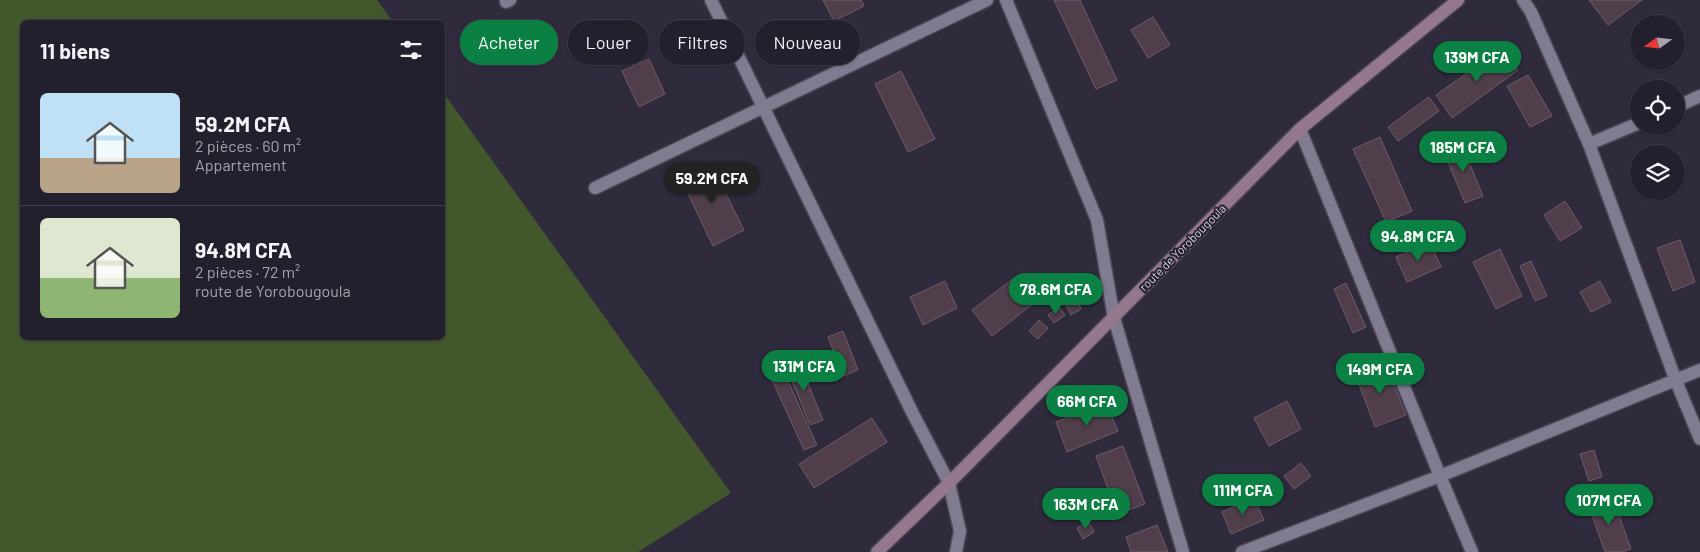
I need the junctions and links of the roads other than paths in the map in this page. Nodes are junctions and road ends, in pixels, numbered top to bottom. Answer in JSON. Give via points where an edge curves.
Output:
{"nodes":[{"id":1,"x":711,"y":0,"type":"edge"},
{"id":2,"x":987,"y":0,"type":"edge"},
{"id":3,"x":1006,"y":0,"type":"edge"},
{"id":4,"x":1458,"y":0,"type":"edge"},
{"id":5,"x":1523,"y":0,"type":"edge"},
{"id":6,"x":1700,"y":96,"type":"edge"},
{"id":7,"x":1685,"y":102,"type":"edge"},
{"id":8,"x":763,"y":106,"type":"junction"},
{"id":9,"x":1630,"y":127,"type":"edge"},
{"id":10,"x":1300,"y":129,"type":"junction"},
{"id":11,"x":1589,"y":144,"type":"junction"},
{"id":12,"x":595,"y":188,"type":"dead end"},
{"id":13,"x":1114,"y":318,"type":"junction"},
{"id":14,"x":1700,"y":370,"type":"edge"},
{"id":15,"x":1676,"y":381,"type":"junction"},
{"id":16,"x":1700,"y":439,"type":"edge"},
{"id":17,"x":1440,"y":476,"type":"junction"},
{"id":18,"x":949,"y":483,"type":"junction"},
{"id":19,"x":877,"y":552,"type":"edge"},
{"id":20,"x":956,"y":552,"type":"edge"},
{"id":21,"x":1183,"y":552,"type":"edge"},
{"id":22,"x":1242,"y":552,"type":"edge"},
{"id":23,"x":1472,"y":552,"type":"edge"}],
"edges":[{"from":1,"to":8,"type":"street"},
{"from":2,"to":8,"type":"street"},
{"from":3,"to":13,"type":"street","via":[[1097,220]]},
{"from":4,"to":10,"type":"main road","name":"route de Yorobougoula"},
{"from":5,"to":11,"type":"street"},
{"from":6,"to":7,"type":"street"},
{"from":8,"to":12,"type":"street"},
{"from":8,"to":18,"type":"street"},
{"from":9,"to":11,"type":"street"},
{"from":10,"to":13,"type":"main road","name":"route de Yorobougoula"},
{"from":10,"to":17,"type":"street"},
{"from":11,"to":15,"type":"street"},
{"from":13,"to":18,"type":"main road","name":"route de Yorobougoula"},
{"from":13,"to":21,"type":"street"},
{"from":14,"to":15,"type":"street"},
{"from":15,"to":16,"type":"street"},
{"from":15,"to":17,"type":"street"},
{"from":17,"to":22,"type":"street"},
{"from":17,"to":23,"type":"street"},
{"from":18,"to":19,"type":"main road","name":"route de Yorobougoula"},
{"from":18,"to":20,"type":"street","via":[[960,531]]}]}
